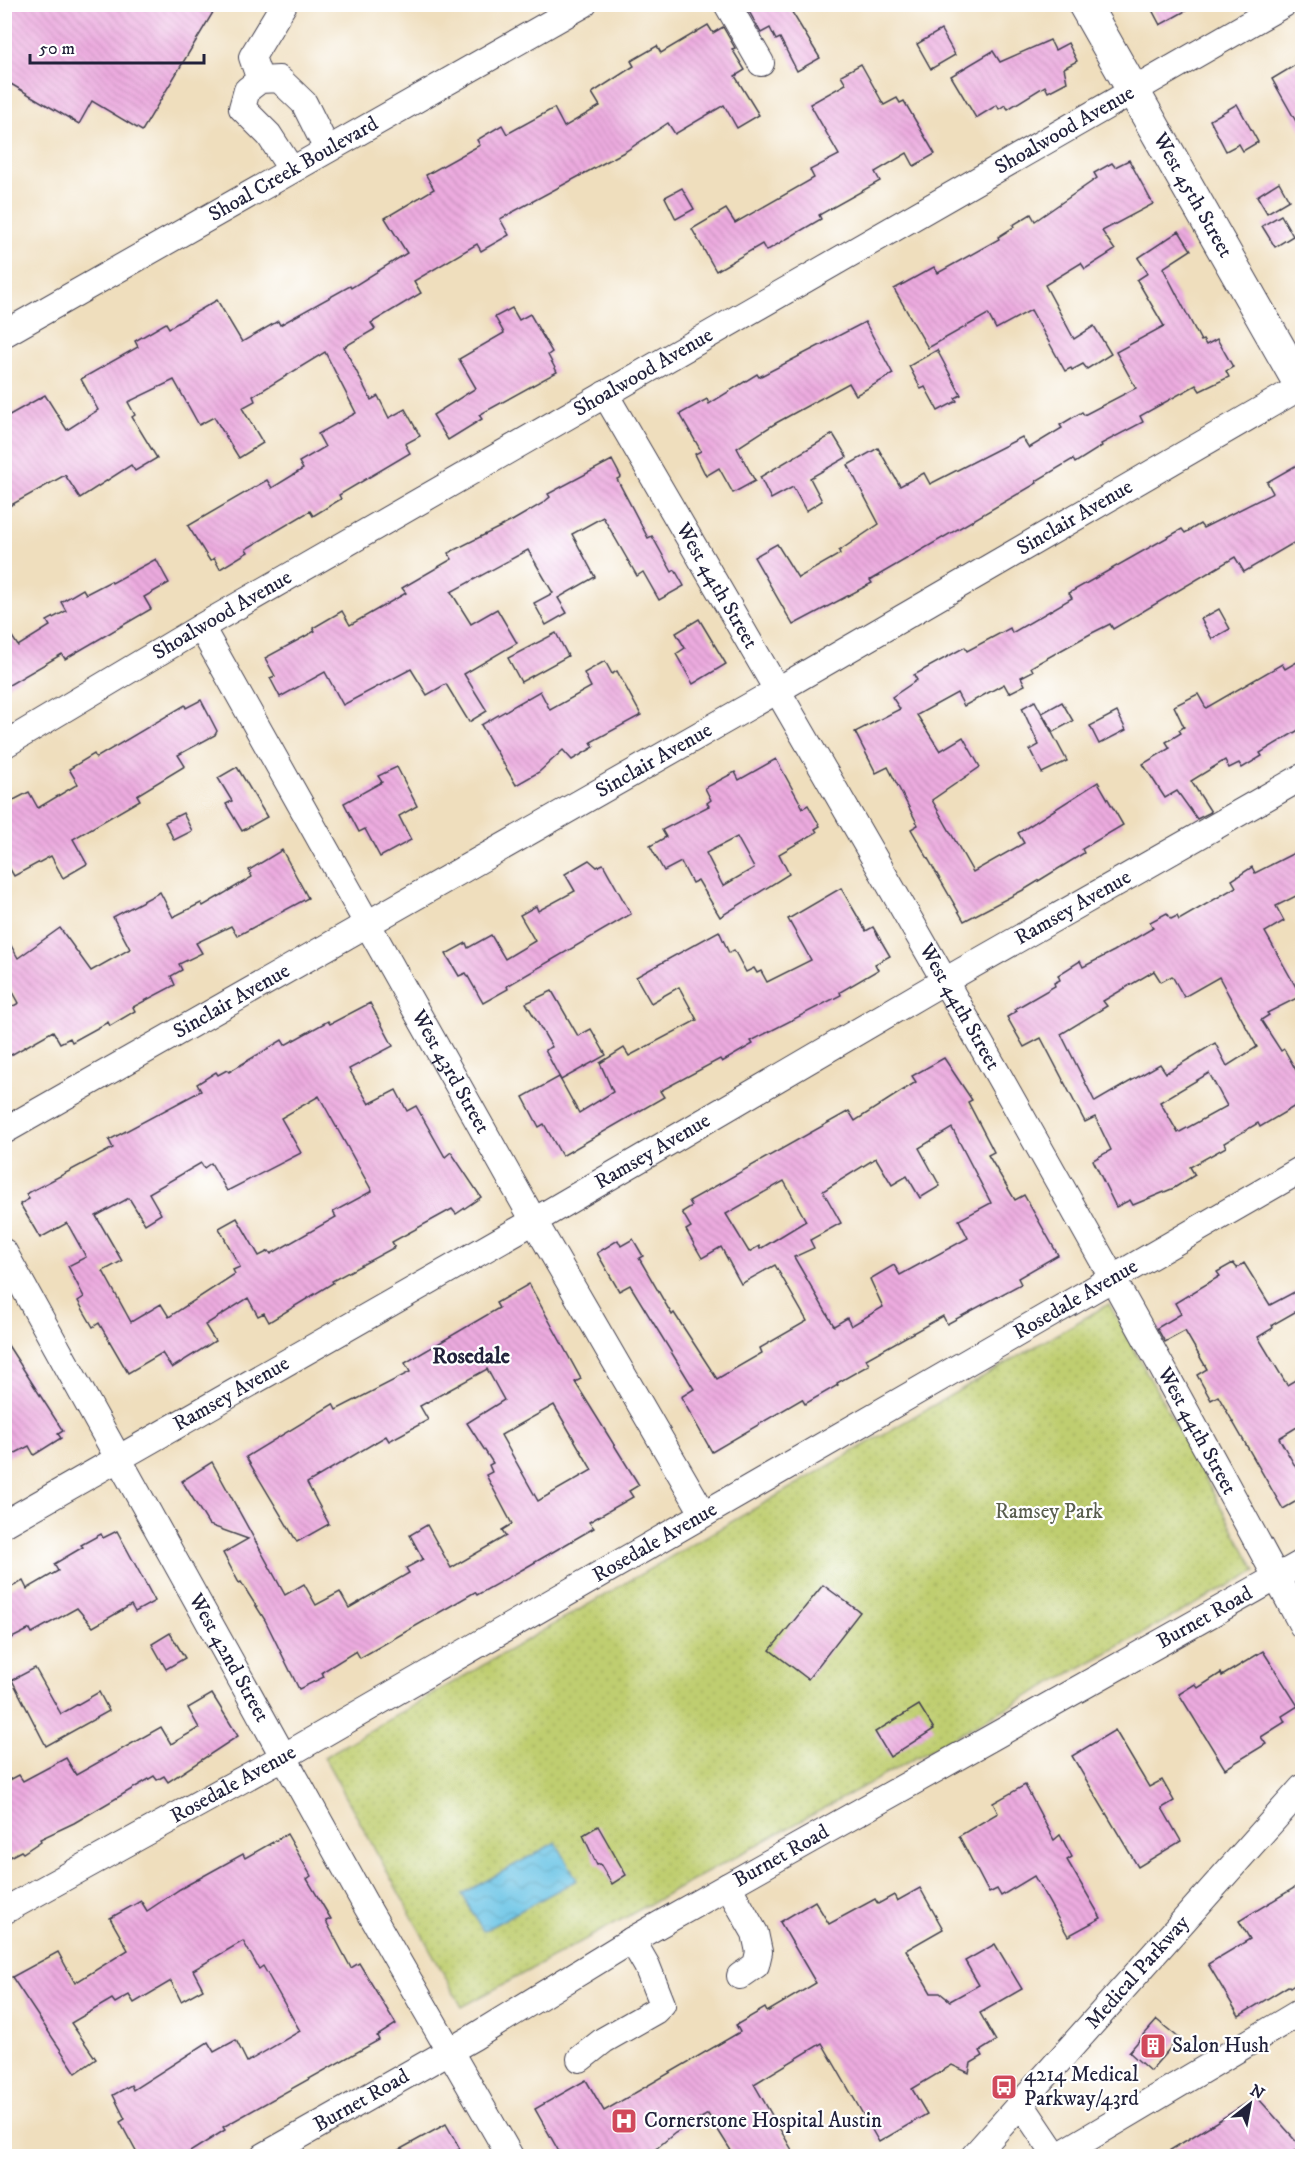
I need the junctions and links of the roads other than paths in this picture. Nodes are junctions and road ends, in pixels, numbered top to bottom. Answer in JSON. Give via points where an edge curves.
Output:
{"nodes":[{"id":1,"x":284,"y":4,"type":"edge"},
{"id":2,"x":584,"y":4,"type":"edge"},
{"id":3,"x":727,"y":4,"type":"edge"},
{"id":4,"x":1084,"y":4,"type":"edge"},
{"id":5,"x":1284,"y":4,"type":"edge"},
{"id":6,"x":761,"y":63,"type":"dead end"},
{"id":7,"x":260,"y":80,"type":"junction"},
{"id":8,"x":1135,"y":90,"type":"junction"},
{"id":9,"x":327,"y":148,"type":"junction"},
{"id":10,"x":291,"y":169,"type":"junction"},
{"id":11,"x":4,"y":334,"type":"edge"},
{"id":12,"x":1302,"y":387,"type":"edge"},
{"id":13,"x":605,"y":394,"type":"junction"},
{"id":14,"x":201,"y":627,"type":"junction"},
{"id":15,"x":778,"y":690,"type":"junction"},
{"id":16,"x":4,"y":745,"type":"edge"},
{"id":17,"x":1302,"y":777,"type":"edge"},
{"id":18,"x":368,"y":924,"type":"junction"},
{"id":19,"x":945,"y":981,"type":"junction"},
{"id":20,"x":4,"y":1131,"type":"edge"},
{"id":21,"x":1302,"y":1169,"type":"edge"},
{"id":22,"x":534,"y":1221,"type":"junction"},
{"id":23,"x":4,"y":1252,"type":"edge"},
{"id":24,"x":1114,"y":1278,"type":"junction"},
{"id":25,"x":120,"y":1460,"type":"junction"},
{"id":26,"x":704,"y":1514,"type":"junction"},
{"id":27,"x":4,"y":1524,"type":"edge"},
{"id":28,"x":1302,"y":1563,"type":"edge"},
{"id":29,"x":1277,"y":1578,"type":"junction"},
{"id":30,"x":1302,"y":1625,"type":"edge"},
{"id":31,"x":285,"y":1756,"type":"junction"},
{"id":32,"x":1302,"y":1788,"type":"edge"},
{"id":33,"x":728,"y":1886,"type":"junction"},
{"id":34,"x":4,"y":1911,"type":"edge"},
{"id":35,"x":632,"y":1940,"type":"junction"},
{"id":36,"x":740,"y":1976,"type":"dead end"},
{"id":37,"x":1302,"y":2012,"type":"edge"},
{"id":38,"x":450,"y":2051,"type":"junction"},
{"id":39,"x":580,"y":2059,"type":"dead end"},
{"id":40,"x":1021,"y":2104,"type":"junction"},
{"id":41,"x":264,"y":2157,"type":"edge"},
{"id":42,"x":510,"y":2157,"type":"edge"},
{"id":43,"x":974,"y":2157,"type":"edge"},
{"id":44,"x":1057,"y":2157,"type":"edge"}],
"edges":[{"from":1,"to":7,"type":"street","via":[[252,57]]},
{"from":2,"to":9,"type":"street","name":"Shoal Creek Boulevard"},
{"from":3,"to":6,"type":"street"},
{"from":4,"to":8,"type":"main road","name":"West 45th Street"},
{"from":5,"to":8,"type":"street","name":"Shoalwood Avenue"},
{"from":7,"to":9,"type":"street","via":[[279,79],[302,100]]},
{"from":7,"to":10,"type":"street","via":[[247,90],[242,108],[269,135]]},
{"from":8,"to":12,"type":"main road","name":"West 45th Street"},
{"from":8,"to":13,"type":"street","name":"Shoalwood Avenue"},
{"from":9,"to":10,"type":"street","name":"Shoal Creek Boulevard"},
{"from":10,"to":11,"type":"street","name":"Shoal Creek Boulevard"},
{"from":12,"to":15,"type":"street","name":"Sinclair Avenue"},
{"from":13,"to":14,"type":"street","name":"Shoalwood Avenue"},
{"from":13,"to":15,"type":"street","name":"West 44th Street"},
{"from":14,"to":16,"type":"street","name":"Shoalwood Avenue"},
{"from":14,"to":18,"type":"street","name":"West 43rd Street"},
{"from":15,"to":18,"type":"street","name":"Sinclair Avenue"},
{"from":15,"to":19,"type":"street","name":"West 44th Street"},
{"from":17,"to":19,"type":"street","name":"Ramsey Avenue"},
{"from":18,"to":20,"type":"street","name":"Sinclair Avenue"},
{"from":18,"to":22,"type":"street","name":"West 43rd Street"},
{"from":19,"to":22,"type":"street","name":"Ramsey Avenue"},
{"from":19,"to":24,"type":"street","name":"West 44th Street"},
{"from":21,"to":24,"type":"street","name":"Rosedale Avenue"},
{"from":22,"to":25,"type":"street","name":"Ramsey Avenue"},
{"from":22,"to":26,"type":"street","name":"West 43rd Street"},
{"from":23,"to":25,"type":"street","name":"West 42nd Street"},
{"from":24,"to":26,"type":"street","name":"Rosedale Avenue"},
{"from":24,"to":29,"type":"street","name":"West 44th Street"},
{"from":25,"to":27,"type":"street","name":"Ramsey Avenue"},
{"from":25,"to":31,"type":"street","name":"West 42nd Street"},
{"from":26,"to":31,"type":"street","name":"Rosedale Avenue"},
{"from":28,"to":29,"type":"street","name":"Burnet Road"},
{"from":29,"to":30,"type":"street","name":"West 44th Street"},
{"from":29,"to":33,"type":"street","name":"Burnet Road"},
{"from":31,"to":34,"type":"street","name":"Rosedale Avenue"},
{"from":31,"to":38,"type":"street","name":"West 42nd Street"},
{"from":32,"to":40,"type":"street","name":"Medical Parkway"},
{"from":33,"to":35,"type":"street","name":"Burnet Road"},
{"from":33,"to":36,"type":"street","via":[[758,1944],[756,1965]]},
{"from":35,"to":38,"type":"street","name":"Burnet Road"},
{"from":35,"to":39,"type":"street","via":[[662,2004]]},
{"from":37,"to":44,"type":"street"},
{"from":38,"to":41,"type":"street","name":"Burnet Road"},
{"from":38,"to":42,"type":"street","name":"West 42nd Street"},
{"from":40,"to":43,"type":"street","name":"Medical Parkway"},
{"from":40,"to":44,"type":"street"}]}
